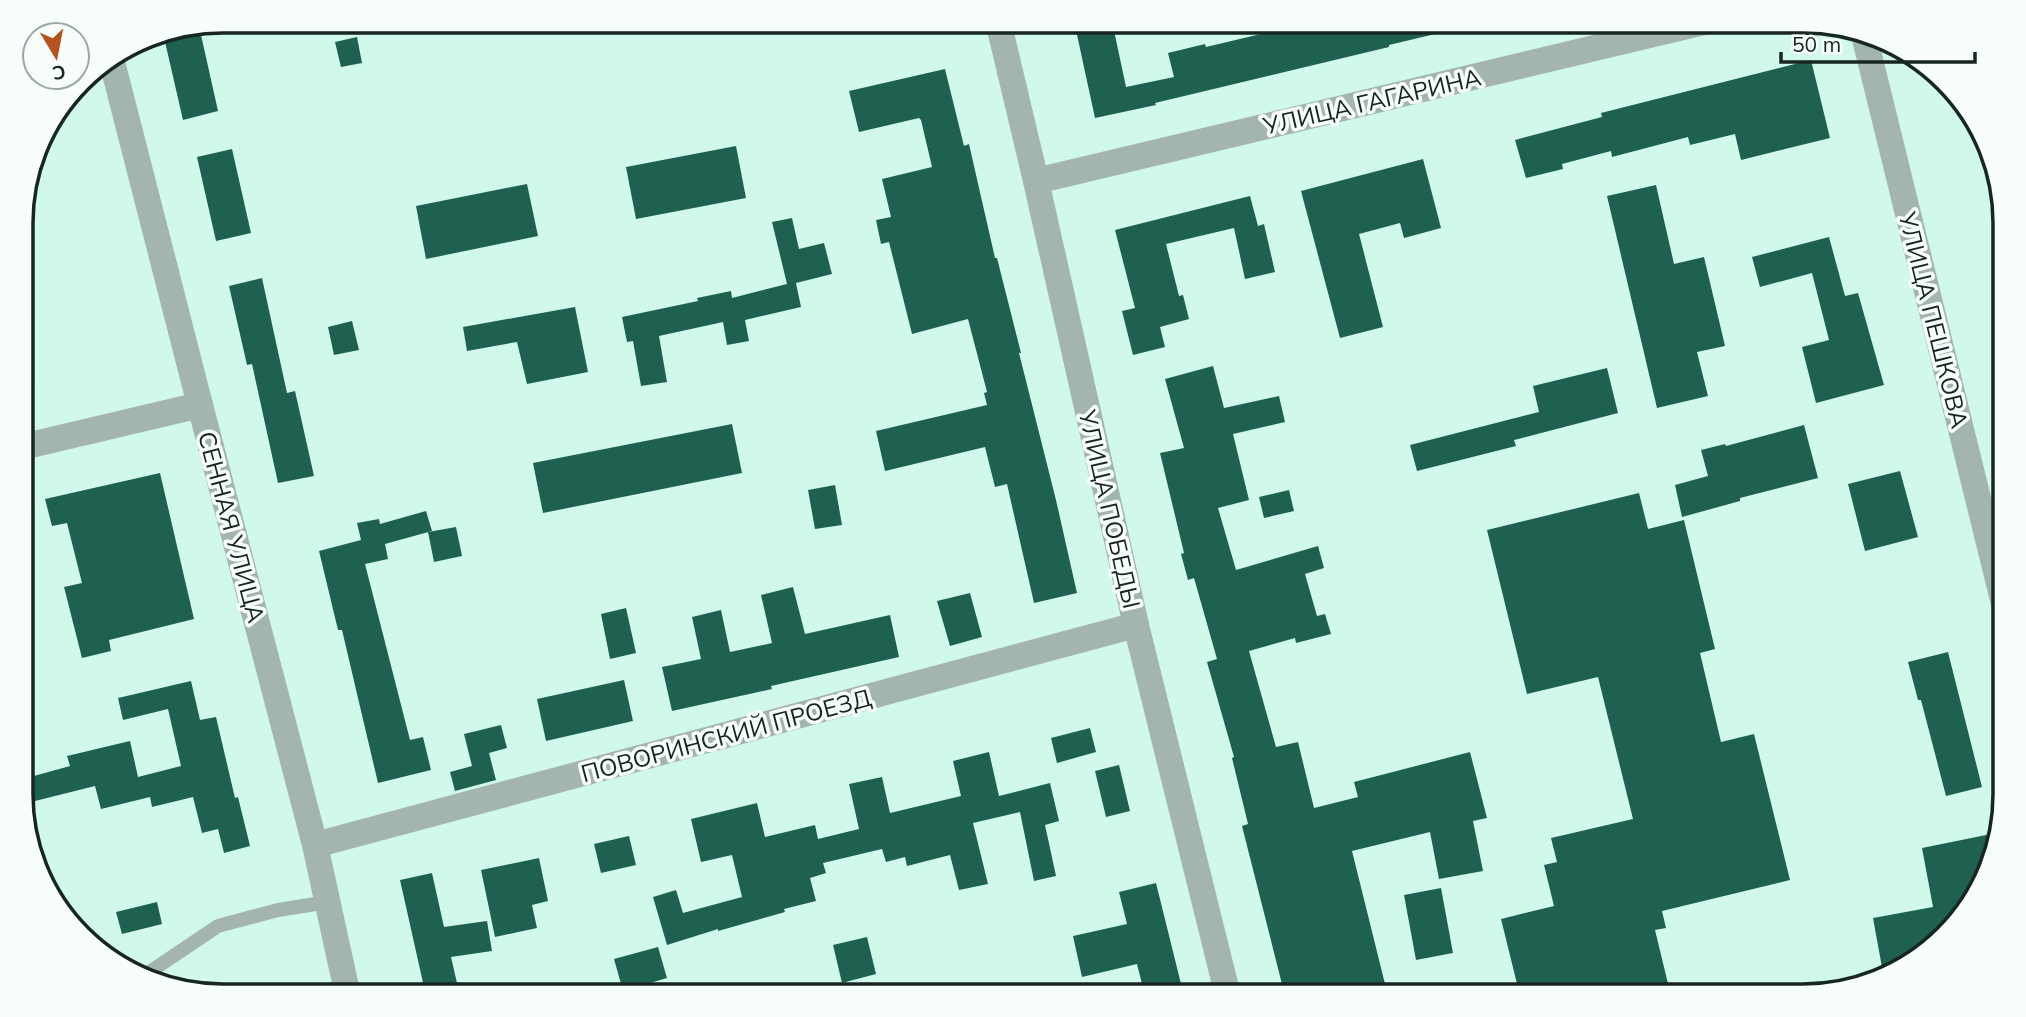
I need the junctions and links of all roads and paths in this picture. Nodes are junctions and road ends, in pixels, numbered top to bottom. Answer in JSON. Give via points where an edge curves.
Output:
{"nodes":[{"id":1,"x":1001,"y":33,"type":"edge"},
{"id":2,"x":1658,"y":33,"type":"edge"},
{"id":3,"x":1866,"y":44,"type":"edge"},
{"id":4,"x":114,"y":68,"type":"edge"},
{"id":5,"x":1037,"y":181,"type":"junction"},
{"id":6,"x":200,"y":405,"type":"junction"},
{"id":7,"x":34,"y":444,"type":"edge"},
{"id":8,"x":1993,"y":559,"type":"edge"},
{"id":9,"x":1136,"y":625,"type":"junction"},
{"id":10,"x":315,"y":845,"type":"junction"},
{"id":11,"x":328,"y":902,"type":"junction"},
{"id":12,"x":153,"y":970,"type":"edge"},
{"id":13,"x":1225,"y":983,"type":"edge"},
{"id":14,"x":345,"y":984,"type":"edge"}],
"edges":[{"from":1,"to":5,"type":"street","name":"УЛИЦА ПОБЕДЫ"},
{"from":2,"to":5,"type":"street","name":"УЛИЦА ГАГАРИНА"},
{"from":3,"to":8,"type":"street","name":"УЛИЦА ПЕШКОВА"},
{"from":4,"to":6,"type":"street","name":"СЕННАЯ УЛИЦА"},
{"from":5,"to":9,"type":"street","name":"УЛИЦА ПОБЕДЫ"},
{"from":6,"to":7,"type":"street"},
{"from":6,"to":10,"type":"street","name":"СЕННАЯ УЛИЦА"},
{"from":9,"to":10,"type":"street","name":"ПОВОРИНСКИЙ ПРОЕЗД"},
{"from":9,"to":13,"type":"street","name":"УЛИЦА ПОБЕДЫ"},
{"from":10,"to":11,"type":"street","name":"СЕННАЯ УЛИЦА"},
{"from":11,"to":12,"type":"lane","via":[[218,926]]},
{"from":11,"to":14,"type":"street","name":"СЕННАЯ УЛИЦА"}]}
